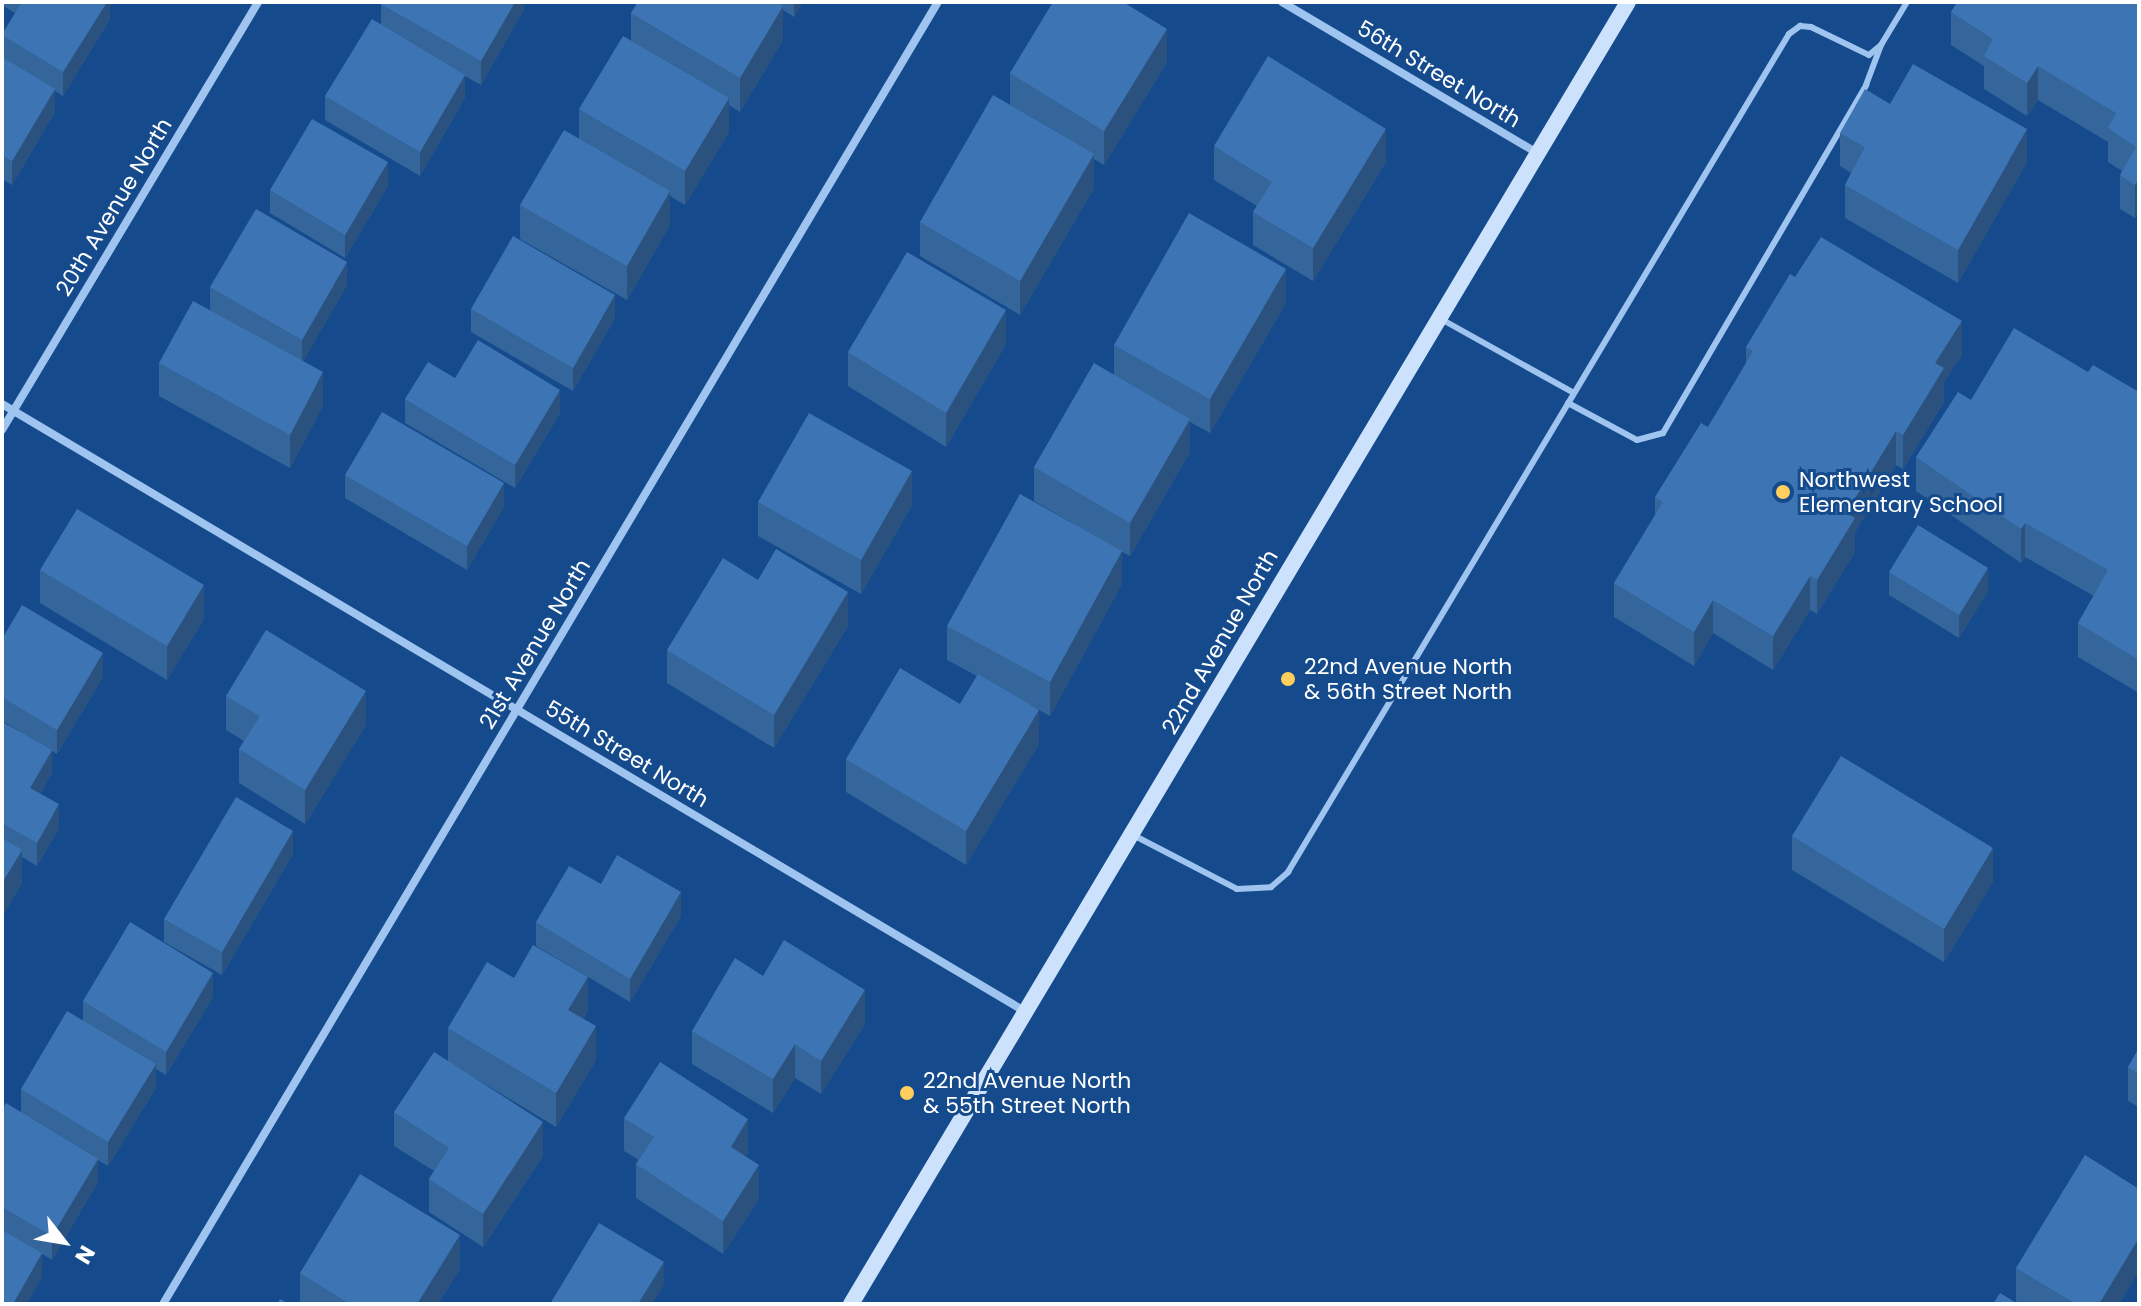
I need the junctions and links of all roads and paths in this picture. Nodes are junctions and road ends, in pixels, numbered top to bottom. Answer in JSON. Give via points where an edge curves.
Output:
{"nodes":[{"id":1,"x":258,"y":2,"type":"edge"},
{"id":2,"x":938,"y":2,"type":"edge"},
{"id":3,"x":1282,"y":2,"type":"edge"},
{"id":4,"x":1628,"y":2,"type":"edge"},
{"id":5,"x":1907,"y":2,"type":"edge"},
{"id":6,"x":1881,"y":45,"type":"junction"},
{"id":7,"x":1536,"y":152,"type":"junction"},
{"id":8,"x":1436,"y":317,"type":"junction"},
{"id":9,"x":1574,"y":393,"type":"junction"},
{"id":10,"x":1568,"y":403,"type":"junction"},
{"id":11,"x":2,"y":404,"type":"edge"},
{"id":12,"x":14,"y":411,"type":"junction"},
{"id":13,"x":2,"y":430,"type":"edge"},
{"id":14,"x":517,"y":710,"type":"junction"},
{"id":15,"x":1133,"y":835,"type":"junction"},
{"id":16,"x":1026,"y":1013,"type":"junction"},
{"id":17,"x":163,"y":1304,"type":"edge"},
{"id":18,"x":851,"y":1304,"type":"edge"}],
"edges":[{"from":1,"to":12,"type":"street","name":"20th Avenue North"},
{"from":2,"to":14,"type":"street","name":"21st Avenue North"},
{"from":3,"to":7,"type":"street","name":"56th Street North"},
{"from":4,"to":7,"type":"main road","name":"22nd Avenue North"},
{"from":5,"to":6,"type":"lane"},
{"from":6,"to":9,"type":"lane","via":[[1869,55],[1811,27],[1800,26],[1789,34]]},
{"from":6,"to":10,"type":"lane","via":[[1866,85],[1663,433],[1637,440]]},
{"from":7,"to":8,"type":"main road","name":"22nd Avenue North"},
{"from":8,"to":9,"type":"lane"},
{"from":8,"to":15,"type":"main road","name":"22nd Avenue North"},
{"from":9,"to":10,"type":"lane"},
{"from":10,"to":15,"type":"lane","via":[[1288,872],[1271,887],[1237,889]]},
{"from":11,"to":12,"type":"street","name":"55th Street North"},
{"from":12,"to":13,"type":"street","name":"20th Avenue North"},
{"from":12,"to":14,"type":"street","name":"55th Street North"},
{"from":14,"to":16,"type":"street","name":"55th Street North"},
{"from":14,"to":17,"type":"street","name":"21st Avenue North"},
{"from":15,"to":16,"type":"main road","name":"22nd Avenue North"},
{"from":16,"to":18,"type":"main road","name":"22nd Avenue North"}]}
